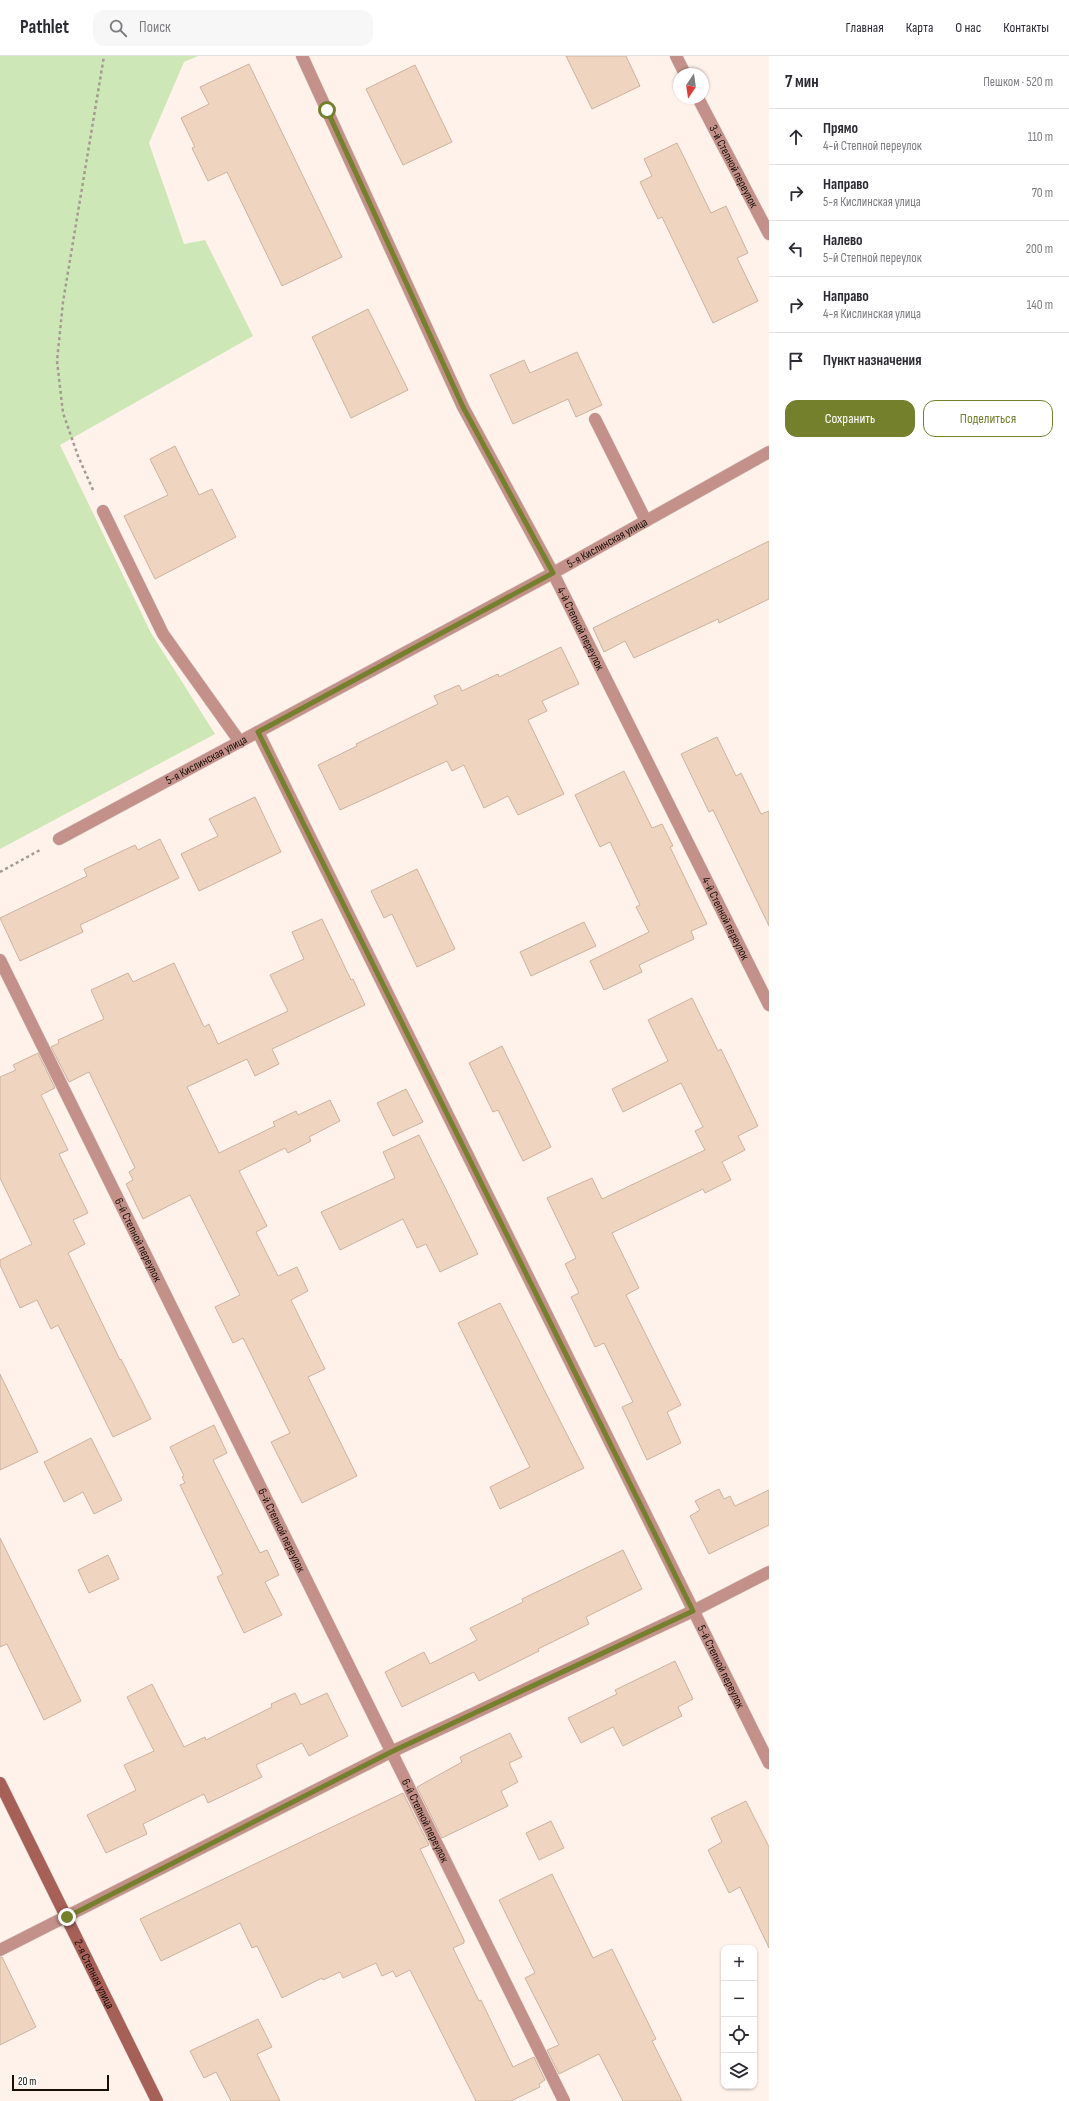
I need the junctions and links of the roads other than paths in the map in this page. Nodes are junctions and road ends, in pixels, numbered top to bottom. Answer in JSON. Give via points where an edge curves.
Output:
{"nodes":[{"id":1,"x":302,"y":56,"type":"edge"},
{"id":2,"x":676,"y":56,"type":"edge"},
{"id":3,"x":683,"y":68,"type":"edge"},
{"id":4,"x":701,"y":104,"type":"edge"},
{"id":5,"x":769,"y":234,"type":"edge"},
{"id":6,"x":595,"y":419,"type":"dead end"},
{"id":7,"x":769,"y":452,"type":"edge"},
{"id":8,"x":103,"y":511,"type":"road end"},
{"id":9,"x":646,"y":521,"type":"junction"},
{"id":10,"x":553,"y":573,"type":"junction"},
{"id":11,"x":258,"y":732,"type":"junction"},
{"id":12,"x":240,"y":742,"type":"junction"},
{"id":13,"x":59,"y":839,"type":"road end"},
{"id":14,"x":0,"y":960,"type":"edge"},
{"id":15,"x":769,"y":1005,"type":"edge"},
{"id":16,"x":769,"y":1572,"type":"edge"},
{"id":17,"x":693,"y":1611,"type":"junction"},
{"id":18,"x":391,"y":1752,"type":"junction"},
{"id":19,"x":769,"y":1762,"type":"edge"},
{"id":20,"x":0,"y":1783,"type":"edge"},
{"id":21,"x":67,"y":1917,"type":"junction"},
{"id":22,"x":0,"y":1950,"type":"edge"},
{"id":23,"x":157,"y":2101,"type":"edge"},
{"id":24,"x":564,"y":2101,"type":"edge"}],
"edges":[{"from":1,"to":10,"type":"street","name":"4-й Степной переулок","via":[[463,407]]},
{"from":2,"to":3,"type":"street"},
{"from":4,"to":5,"type":"street","name":"3-й Степной переулок"},
{"from":6,"to":9,"type":"street"},
{"from":7,"to":9,"type":"street","name":"5-я Кислинская улица"},
{"from":8,"to":12,"type":"street","via":[[163,634]]},
{"from":9,"to":10,"type":"street","name":"5-я Кислинская улица"},
{"from":10,"to":11,"type":"street","name":"5-я Кислинская улица"},
{"from":10,"to":15,"type":"street","name":"4-й Степной переулок"},
{"from":11,"to":12,"type":"street","name":"5-я Кислинская улица"},
{"from":11,"to":17,"type":"street","name":"5-й Степной переулок"},
{"from":12,"to":13,"type":"street","name":"5-я Кислинская улица"},
{"from":14,"to":18,"type":"street","name":"6-й Степной переулок"},
{"from":16,"to":17,"type":"street"},
{"from":17,"to":18,"type":"street"},
{"from":17,"to":19,"type":"street","name":"5-й Степной переулок"},
{"from":18,"to":21,"type":"street"},
{"from":18,"to":24,"type":"street","name":"6-й Степной переулок"},
{"from":20,"to":21,"type":"street","name":"2-я Степная улица"},
{"from":21,"to":22,"type":"street"},
{"from":21,"to":23,"type":"street","name":"2-я Степная улица"}]}
